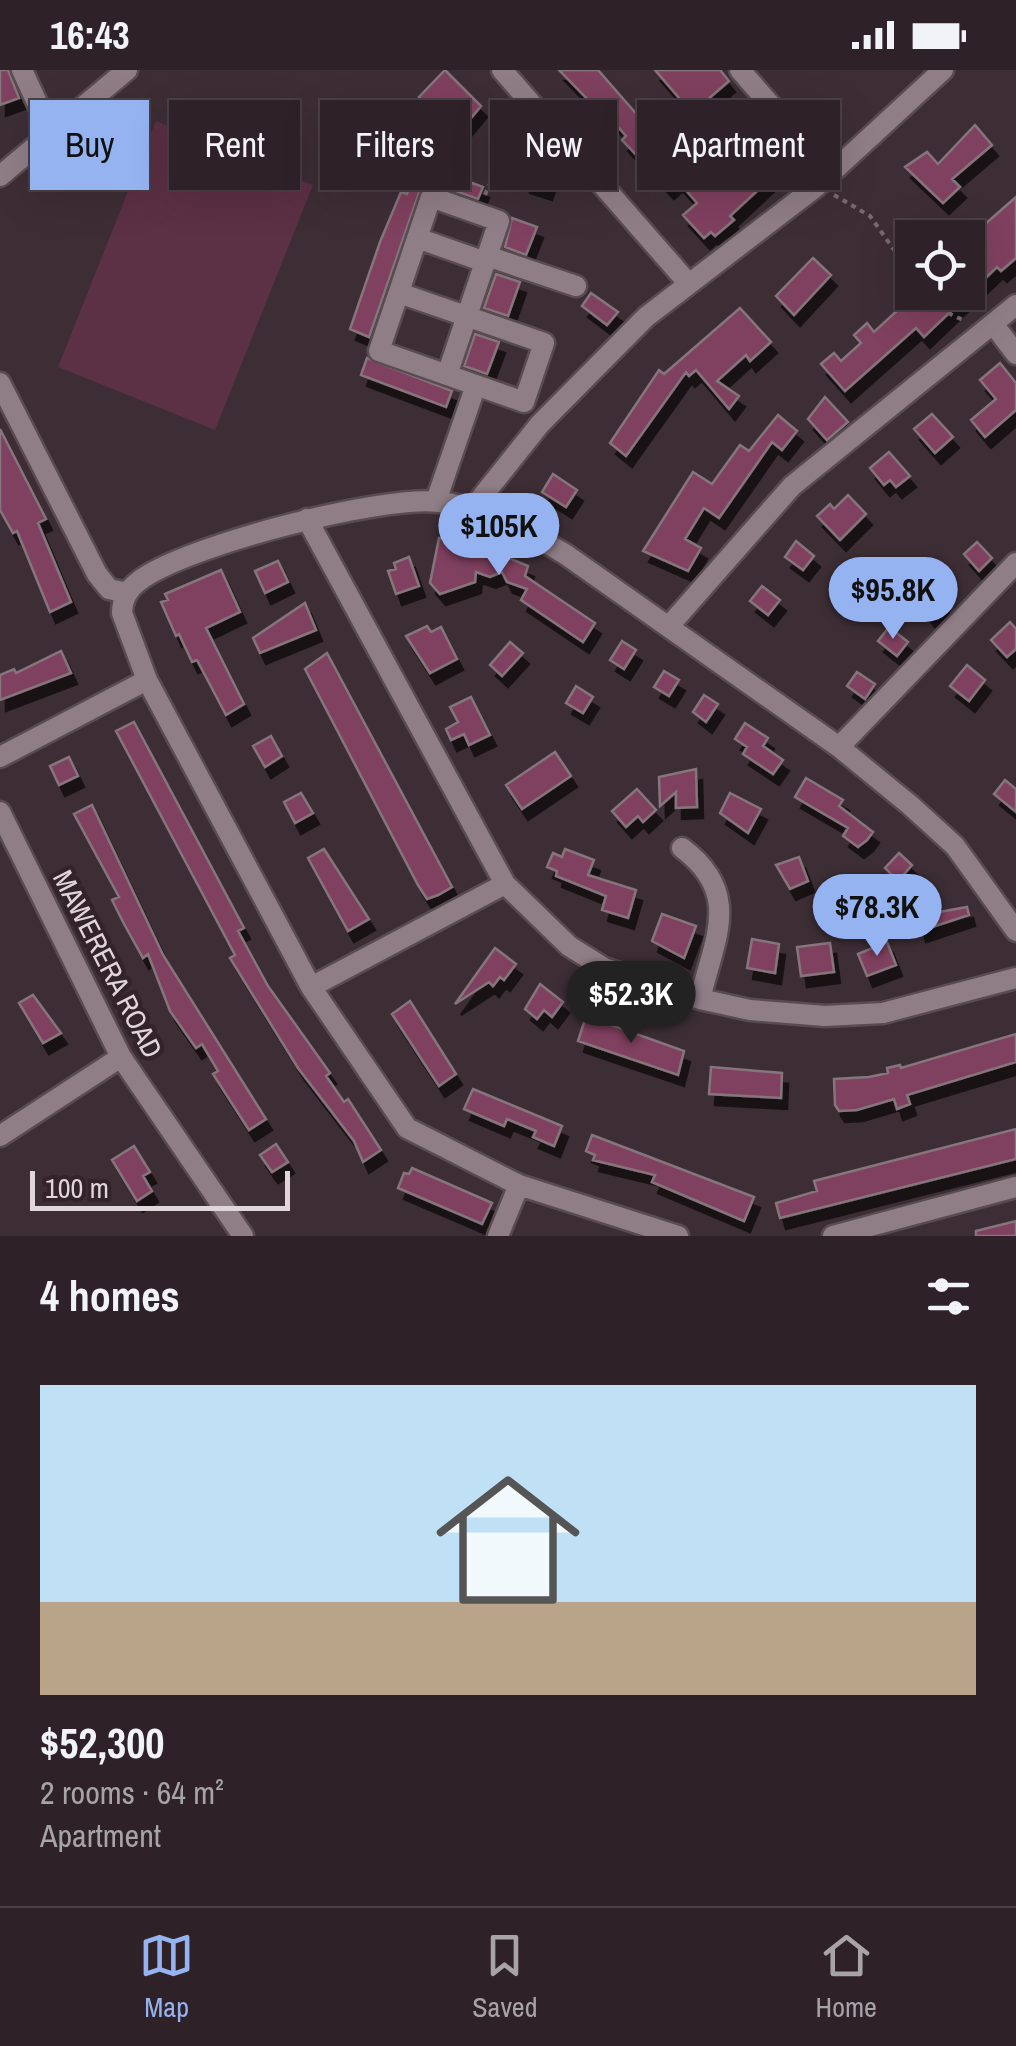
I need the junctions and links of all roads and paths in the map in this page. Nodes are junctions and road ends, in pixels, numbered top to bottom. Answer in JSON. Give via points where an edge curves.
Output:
{"nodes":[{"id":1,"x":22,"y":70,"type":"edge"},
{"id":2,"x":127,"y":70,"type":"edge"},
{"id":3,"x":502,"y":70,"type":"edge"},
{"id":4,"x":740,"y":70,"type":"edge"},
{"id":5,"x":944,"y":70,"type":"edge"},
{"id":6,"x":36,"y":100,"type":"edge"},
{"id":7,"x":91,"y":100,"type":"edge"},
{"id":8,"x":527,"y":100,"type":"edge"},
{"id":9,"x":763,"y":100,"type":"edge"},
{"id":10,"x":30,"y":151,"type":"edge"},
{"id":11,"x":840,"y":163,"type":"edge"},
{"id":12,"x":0,"y":176,"type":"edge"},
{"id":13,"x":490,"y":179,"type":"edge"},
{"id":14,"x":606,"y":190,"type":"edge"},
{"id":15,"x":808,"y":190,"type":"edge"},
{"id":16,"x":836,"y":190,"type":"edge"},
{"id":17,"x":478,"y":214,"type":"junction"},
{"id":18,"x":417,"y":238,"type":"junction"},
{"id":19,"x":895,"y":251,"type":"edge"},
{"id":20,"x":486,"y":259,"type":"junction"},
{"id":21,"x":688,"y":284,"type":"junction"},
{"id":22,"x":576,"y":286,"type":"dead end"},
{"id":23,"x":399,"y":293,"type":"junction"},
{"id":24,"x":1016,"y":304,"type":"edge"},
{"id":25,"x":943,"y":310,"type":"edge"},
{"id":26,"x":467,"y":316,"type":"junction"},
{"id":27,"x":991,"y":328,"type":"junction"},
{"id":28,"x":1016,"y":354,"type":"edge"},
{"id":29,"x":447,"y":375,"type":"junction"},
{"id":30,"x":0,"y":383,"type":"edge"},
{"id":31,"x":476,"y":385,"type":"junction"},
{"id":32,"x":436,"y":501,"type":"junction"},
{"id":33,"x":473,"y":508,"type":"junction"},
{"id":34,"x":307,"y":519,"type":"junction"},
{"id":35,"x":1016,"y":563,"type":"edge"},
{"id":36,"x":127,"y":594,"type":"junction"},
{"id":37,"x":669,"y":626,"type":"junction"},
{"id":38,"x":147,"y":680,"type":"junction"},
{"id":39,"x":839,"y":747,"type":"junction"},
{"id":40,"x":0,"y":757,"type":"edge"},
{"id":41,"x":0,"y":812,"type":"edge"},
{"id":42,"x":682,"y":848,"type":"dead end"},
{"id":43,"x":505,"y":884,"type":"junction"},
{"id":44,"x":1016,"y":931,"type":"edge"},
{"id":45,"x":1016,"y":978,"type":"edge"},
{"id":46,"x":311,"y":987,"type":"junction"},
{"id":47,"x":700,"y":999,"type":"junction"},
{"id":48,"x":121,"y":1057,"type":"junction"},
{"id":49,"x":0,"y":1136,"type":"edge"},
{"id":50,"x":519,"y":1186,"type":"junction"},
{"id":51,"x":1016,"y":1188,"type":"edge"},
{"id":52,"x":243,"y":1236,"type":"edge"},
{"id":53,"x":498,"y":1236,"type":"edge"},
{"id":54,"x":678,"y":1236,"type":"edge"},
{"id":55,"x":834,"y":1236,"type":"edge"}],
"edges":[{"from":1,"to":6,"type":"street"},
{"from":2,"to":7,"type":"street"},
{"from":3,"to":8,"type":"street"},
{"from":4,"to":9,"type":"street"},
{"from":5,"to":11,"type":"street"},
{"from":10,"to":12,"type":"street"},
{"from":13,"to":17,"type":"path"},
{"from":14,"to":21,"type":"street"},
{"from":15,"to":21,"type":"street"},
{"from":16,"to":19,"type":"path","via":[[870,216]]},
{"from":17,"to":18,"type":"street","via":[[431,198]]},
{"from":17,"to":20,"type":"street","via":[[499,221]]},
{"from":18,"to":20,"type":"street"},
{"from":18,"to":23,"type":"street"},
{"from":20,"to":22,"type":"street"},
{"from":20,"to":26,"type":"street"},
{"from":21,"to":33,"type":"street","via":[[600,360]]},
{"from":23,"to":26,"type":"street"},
{"from":23,"to":29,"type":"street","via":[[378,352]]},
{"from":24,"to":27,"type":"street"},
{"from":25,"to":27,"type":"path"},
{"from":26,"to":29,"type":"street"},
{"from":26,"to":31,"type":"street","via":[[544,343],[524,402]]},
{"from":27,"to":28,"type":"street"},
{"from":27,"to":37,"type":"street","via":[[792,486]]},
{"from":29,"to":31,"type":"street"},
{"from":30,"to":36,"type":"street","via":[[97,574],[108,589]]},
{"from":31,"to":32,"type":"street"},
{"from":32,"to":33,"type":"street"},
{"from":32,"to":34,"type":"street"},
{"from":33,"to":37,"type":"street","via":[[565,554]]},
{"from":34,"to":36,"type":"street","via":[[148,575]]},
{"from":34,"to":43,"type":"street"},
{"from":35,"to":39,"type":"street"},
{"from":36,"to":38,"type":"street","via":[[122,613]]},
{"from":37,"to":39,"type":"street"},
{"from":38,"to":40,"type":"street"},
{"from":38,"to":46,"type":"street"},
{"from":39,"to":44,"type":"street","via":[[955,846]]},
{"from":41,"to":48,"type":"street","name":"MAWERERA ROAD"},
{"from":42,"to":47,"type":"street","via":[[712,876],[722,912]]},
{"from":43,"to":46,"type":"street"},
{"from":43,"to":47,"type":"street","via":[[542,924],[604,968]]},
{"from":45,"to":47,"type":"street","via":[[883,1013],[824,1016]]},
{"from":46,"to":50,"type":"street","via":[[407,1128]]},
{"from":48,"to":49,"type":"street"},
{"from":48,"to":52,"type":"street","name":"MAWERERA ROAD"},
{"from":50,"to":53,"type":"street"},
{"from":50,"to":54,"type":"street"},
{"from":51,"to":55,"type":"street"}]}
